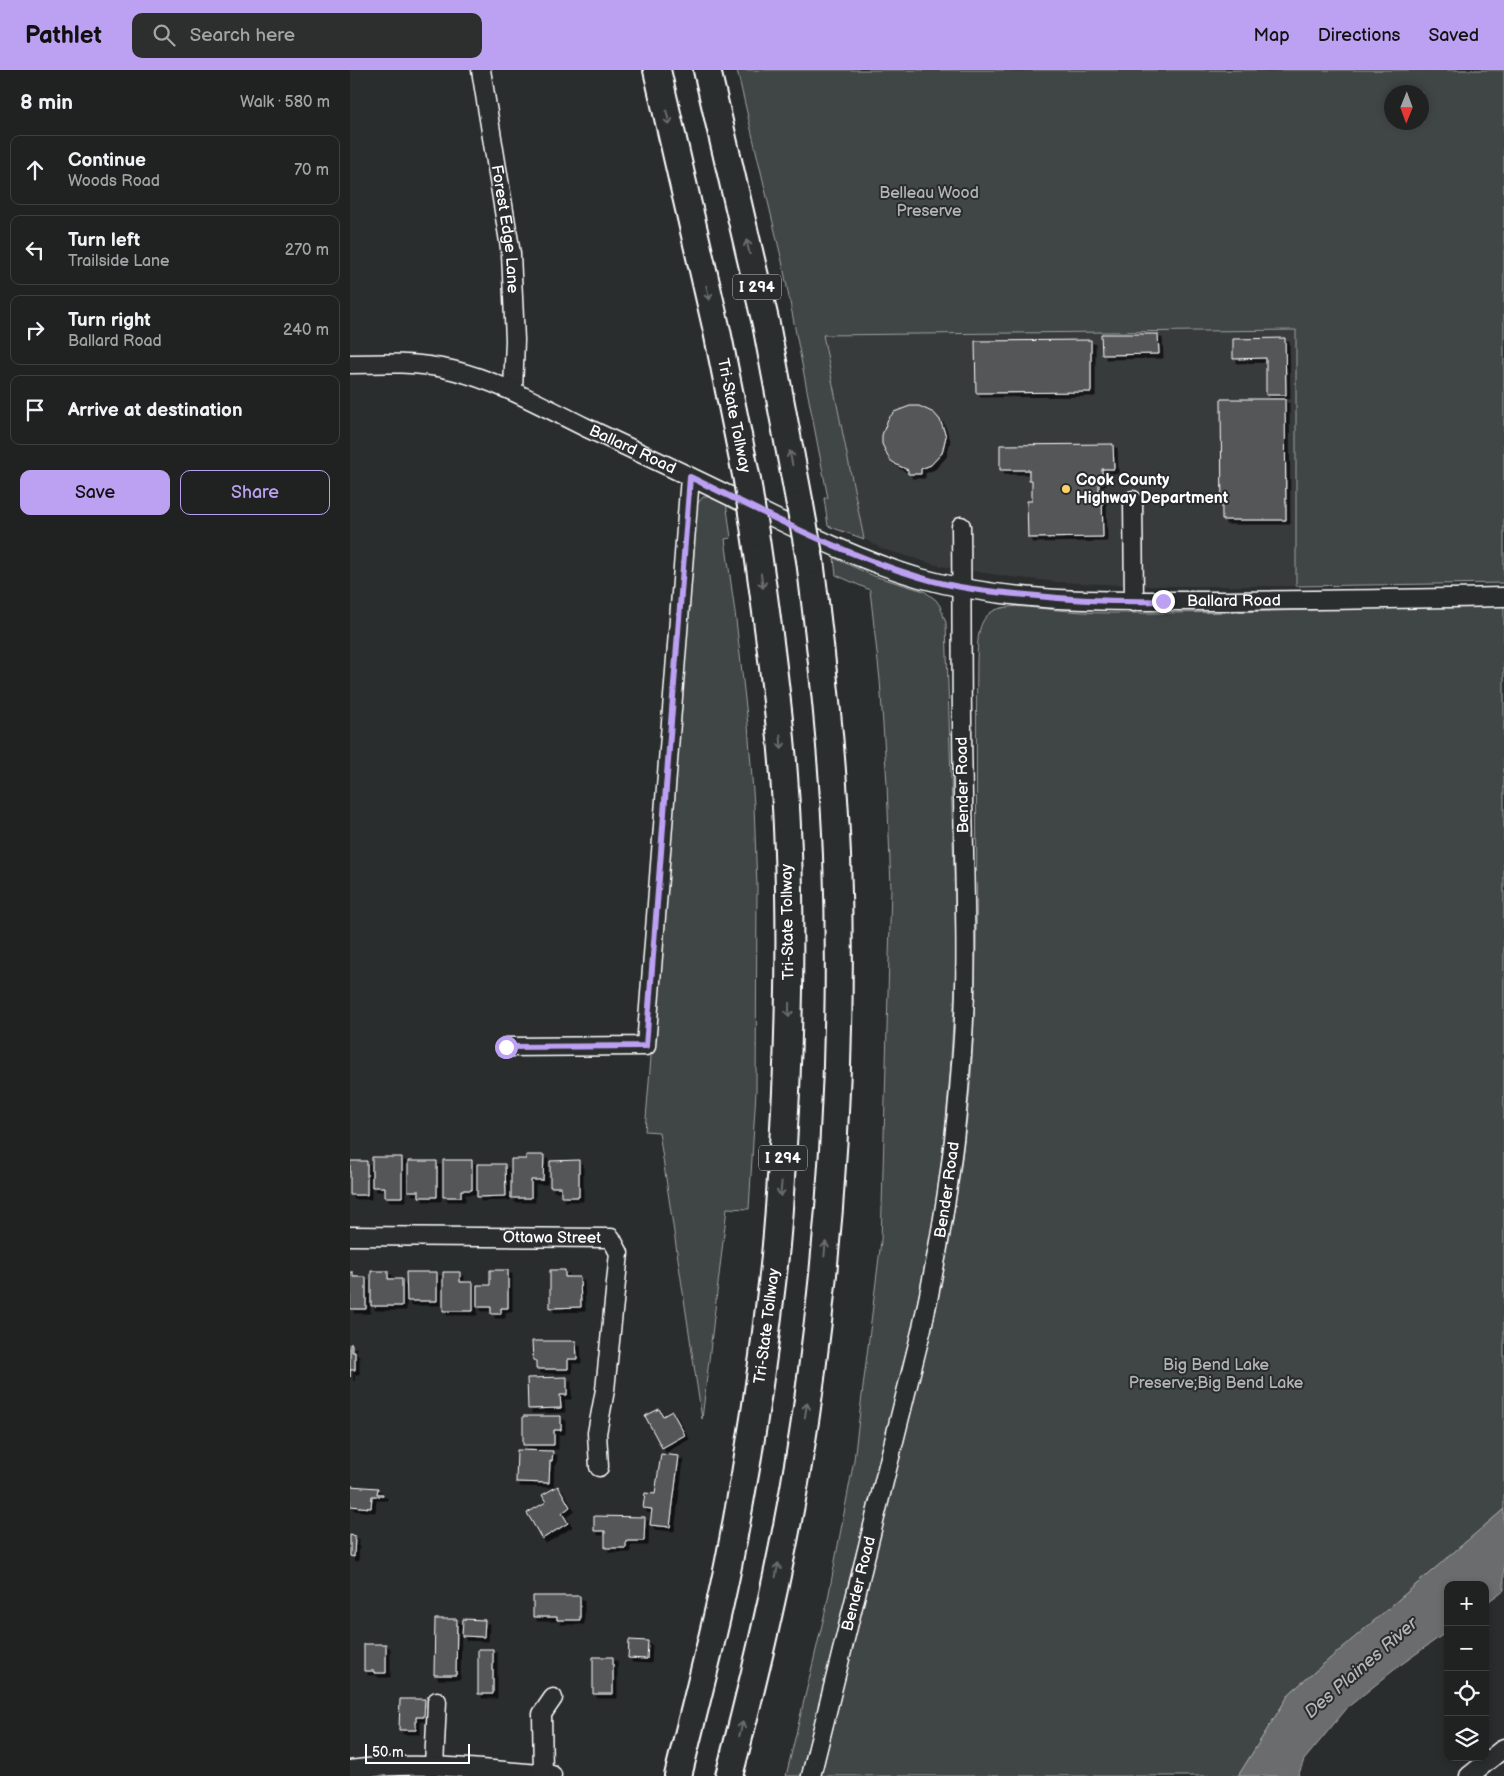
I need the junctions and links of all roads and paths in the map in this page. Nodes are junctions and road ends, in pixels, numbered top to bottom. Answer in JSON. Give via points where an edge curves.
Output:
{"nodes":[{"id":1,"x":481,"y":70,"type":"edge"},
{"id":2,"x":657,"y":70,"type":"edge"},
{"id":3,"x":707,"y":70,"type":"edge"},
{"id":4,"x":350,"y":364,"type":"edge"},
{"id":5,"x":512,"y":390,"type":"junction"},
{"id":6,"x":690,"y":477,"type":"junction"},
{"id":7,"x":1133,"y":500,"type":"dead end"},
{"id":8,"x":960,"y":526,"type":"dead end"},
{"id":9,"x":961,"y":587,"type":"junction"},
{"id":10,"x":1504,"y":597,"type":"edge"},
{"id":11,"x":1134,"y":602,"type":"junction"},
{"id":12,"x":506,"y":1047,"type":"dead end"},
{"id":13,"x":350,"y":1236,"type":"edge"},
{"id":14,"x":599,"y":1467,"type":"dead end"},
{"id":15,"x":553,"y":1698,"type":"dead end"},
{"id":16,"x":437,"y":1701,"type":"dead end"},
{"id":17,"x":1504,"y":1748,"type":"edge"},
{"id":18,"x":434,"y":1767,"type":"junction"},
{"id":19,"x":350,"y":1770,"type":"edge"},
{"id":20,"x":678,"y":1776,"type":"edge"},
{"id":21,"x":729,"y":1776,"type":"edge"},
{"id":22,"x":812,"y":1776,"type":"edge"},
{"id":23,"x":1469,"y":1776,"type":"edge"}],
"edges":[{"from":1,"to":5,"type":"street","name":"Forest Edge Lane","via":[[511,254],[515,340]]},
{"from":2,"to":20,"type":"highway","name":"Tri-State Tollway","number":"I 294","one_way":true,"bridge":true,"via":[[747,480],[781,742],[790,939],[782,1180],[771,1298],[728,1563]]},
{"from":21,"to":3,"type":"highway","number":"I 294","one_way":true,"bridge":true,"via":[[776,1577],[811,1379],[834,1134],[839,969],[837,854],[829,726],[810,560],[766,324]]},
{"from":4,"to":5,"type":"street","name":"Ballard Road","via":[[396,363],[452,370]]},
{"from":5,"to":6,"type":"street","name":"Ballard Road"},
{"from":6,"to":9,"type":"street","name":"Ballard Road","via":[[801,532],[920,578]]},
{"from":6,"to":12,"type":"street","via":[[646,1046]]},
{"from":7,"to":11,"type":"street"},
{"from":8,"to":9,"type":"street","name":"Bender Road"},
{"from":9,"to":11,"type":"street","name":"Ballard Road","via":[[1073,600]]},
{"from":9,"to":22,"type":"street","name":"Bender Road","via":[[966,975],[962,1064],[938,1254]]},
{"from":10,"to":11,"type":"street","name":"Ballard Road"},
{"from":13,"to":14,"type":"street","name":"Ottawa Street","via":[[611,1238],[619,1253],[605,1390],[597,1434]]},
{"from":15,"to":18,"type":"street","via":[[542,1714],[548,1774]]},
{"from":16,"to":18,"type":"street"},
{"from":17,"to":23,"type":"street"},
{"from":18,"to":19,"type":"street","via":[[375,1766]]}]}
